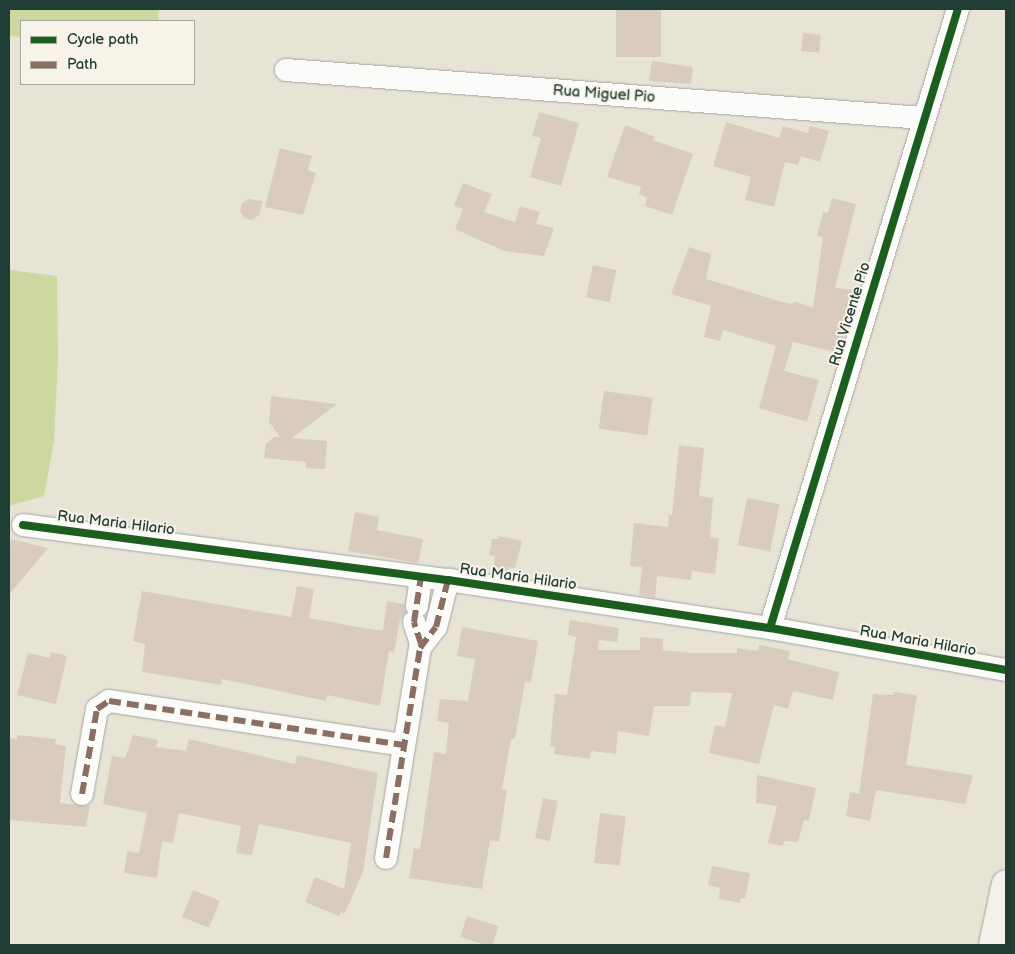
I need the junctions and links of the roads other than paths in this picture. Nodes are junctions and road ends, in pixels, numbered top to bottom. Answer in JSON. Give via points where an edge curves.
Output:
{"nodes":[{"id":1,"x":958,"y":9,"type":"edge"},
{"id":2,"x":286,"y":70,"type":"dead end"},
{"id":3,"x":923,"y":118,"type":"junction"},
{"id":4,"x":24,"y":524,"type":"dead end"},
{"id":5,"x":421,"y":577,"type":"junction"},
{"id":6,"x":448,"y":580,"type":"junction"},
{"id":7,"x":770,"y":628,"type":"junction"},
{"id":8,"x":421,"y":644,"type":"junction"},
{"id":9,"x":1006,"y":670,"type":"edge"},
{"id":10,"x":402,"y":745,"type":"junction"},
{"id":11,"x":82,"y":794,"type":"dead end"},
{"id":12,"x":386,"y":858,"type":"dead end"},
{"id":13,"x":1006,"y":884,"type":"edge"},
{"id":14,"x":993,"y":945,"type":"edge"}],
"edges":[{"from":1,"to":3,"type":"street","name":"Rua Vicente Pio"},
{"from":2,"to":3,"type":"street","name":"Rua Miguel Pio"},
{"from":3,"to":7,"type":"street","name":"Rua Vicente Pio"},
{"from":4,"to":5,"type":"street","name":"Rua Maria Hilario"},
{"from":5,"to":6,"type":"street","name":"Rua Maria Hilario"},
{"from":5,"to":8,"type":"street","via":[[415,614]]},
{"from":6,"to":7,"type":"street","name":"Rua Maria Hilario"},
{"from":6,"to":8,"type":"street","via":[[436,627]]},
{"from":7,"to":9,"type":"street","name":"Rua Maria Hilario"},
{"from":8,"to":10,"type":"street"},
{"from":10,"to":11,"type":"street","via":[[109,701],[97,709]]},
{"from":10,"to":12,"type":"street"},
{"from":13,"to":14,"type":"main road"}]}
